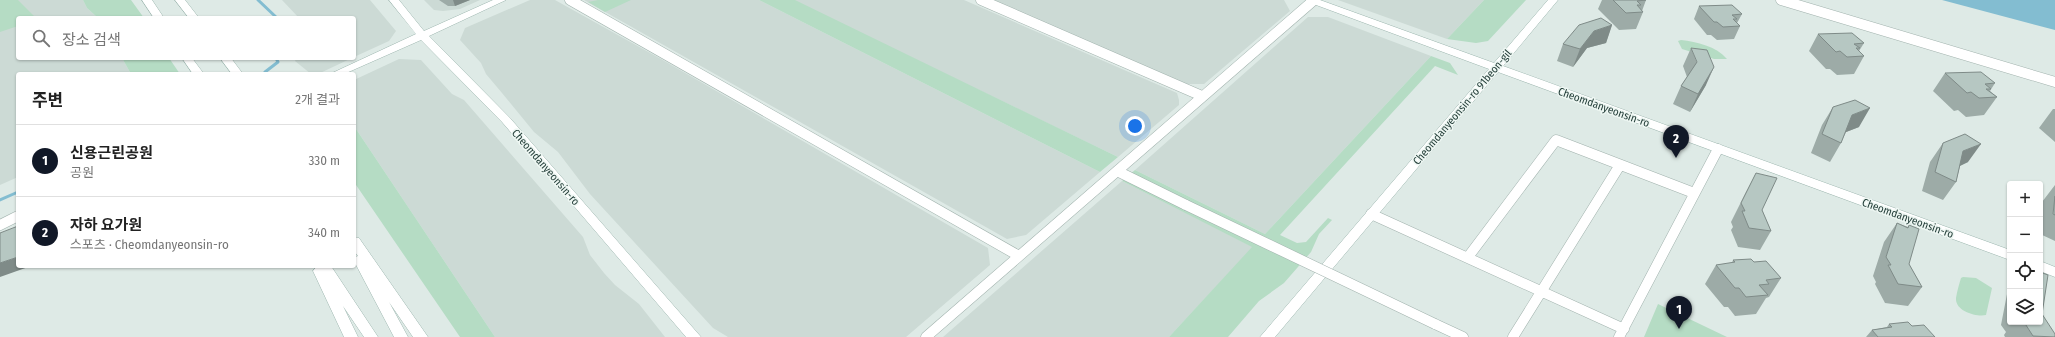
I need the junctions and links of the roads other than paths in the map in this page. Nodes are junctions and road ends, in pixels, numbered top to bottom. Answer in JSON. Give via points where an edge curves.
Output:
{"nodes":[{"id":1,"x":147,"y":0,"type":"edge"},
{"id":2,"x":180,"y":0,"type":"edge"},
{"id":3,"x":394,"y":0,"type":"edge"},
{"id":4,"x":501,"y":0,"type":"edge"},
{"id":5,"x":570,"y":0,"type":"edge"},
{"id":6,"x":981,"y":0,"type":"edge"},
{"id":7,"x":1313,"y":0,"type":"edge"},
{"id":8,"x":1553,"y":0,"type":"edge"},
{"id":9,"x":1781,"y":0,"type":"edge"},
{"id":10,"x":158,"y":16,"type":"edge"},
{"id":11,"x":192,"y":16,"type":"edge"},
{"id":12,"x":422,"y":35,"type":"junction"},
{"id":13,"x":188,"y":60,"type":"edge"},
{"id":14,"x":228,"y":60,"type":"edge"},
{"id":15,"x":1496,"y":67,"type":"junction"},
{"id":16,"x":236,"y":71,"type":"edge"},
{"id":17,"x":198,"y":72,"type":"edge"},
{"id":18,"x":339,"y":72,"type":"edge"},
{"id":19,"x":2055,"y":82,"type":"edge"},
{"id":20,"x":1202,"y":96,"type":"junction"},
{"id":21,"x":1718,"y":149,"type":"junction"},
{"id":22,"x":1620,"y":165,"type":"junction"},
{"id":23,"x":1117,"y":171,"type":"junction"},
{"id":24,"x":1694,"y":193,"type":"junction"},
{"id":25,"x":1372,"y":214,"type":"junction"},
{"id":26,"x":16,"y":217,"type":"edge"},
{"id":27,"x":0,"y":225,"type":"edge"},
{"id":28,"x":356,"y":244,"type":"edge"},
{"id":29,"x":356,"y":254,"type":"edge"},
{"id":30,"x":2007,"y":254,"type":"edge"},
{"id":31,"x":1019,"y":256,"type":"junction"},
{"id":32,"x":1468,"y":257,"type":"junction"},
{"id":33,"x":2043,"y":267,"type":"edge"},
{"id":34,"x":319,"y":268,"type":"edge"},
{"id":35,"x":325,"y":268,"type":"edge"},
{"id":36,"x":2055,"y":272,"type":"edge"},
{"id":37,"x":1541,"y":291,"type":"junction"},
{"id":38,"x":1622,"y":333,"type":"edge"},
{"id":39,"x":351,"y":337,"type":"edge"},
{"id":40,"x":370,"y":337,"type":"edge"},
{"id":41,"x":400,"y":337,"type":"edge"},
{"id":42,"x":421,"y":337,"type":"edge"},
{"id":43,"x":694,"y":337,"type":"edge"},
{"id":44,"x":926,"y":337,"type":"edge"},
{"id":45,"x":1268,"y":337,"type":"edge"},
{"id":46,"x":1462,"y":337,"type":"edge"},
{"id":47,"x":1513,"y":337,"type":"edge"}],
"edges":[{"from":1,"to":10,"type":"street"},
{"from":2,"to":11,"type":"street"},
{"from":3,"to":12,"type":"street","name":"Cheomdanyeonsin-ro"},
{"from":4,"to":12,"type":"street"},
{"from":5,"to":31,"type":"street"},
{"from":6,"to":20,"type":"street"},
{"from":7,"to":15,"type":"street","name":"Cheomdanyeonsin-ro"},
{"from":7,"to":20,"type":"street"},
{"from":8,"to":15,"type":"street","name":"Cheomdanyeonsin-ro 91beon-gil"},
{"from":9,"to":19,"type":"street"},
{"from":12,"to":18,"type":"street"},
{"from":12,"to":43,"type":"street","name":"Cheomdanyeonsin-ro","via":[[506,120]]},
{"from":13,"to":17,"type":"street"},
{"from":14,"to":16,"type":"street"},
{"from":15,"to":21,"type":"street","name":"Cheomdanyeonsin-ro"},
{"from":15,"to":25,"type":"street","name":"Cheomdanyeonsin-ro 91beon-gil"},
{"from":20,"to":23,"type":"street"},
{"from":21,"to":24,"type":"street"},
{"from":21,"to":30,"type":"street","name":"Cheomdanyeonsin-ro"},
{"from":22,"to":24,"type":"street"},
{"from":22,"to":32,"type":"street","via":[[1556,140]]},
{"from":22,"to":37,"type":"street"},
{"from":23,"to":31,"type":"street"},
{"from":23,"to":46,"type":"street","bridge":true},
{"from":24,"to":38,"type":"street"},
{"from":25,"to":32,"type":"street"},
{"from":25,"to":45,"type":"street","name":"Cheomdanyeonsin-ro 91beon-gil"},
{"from":26,"to":27,"type":"street"},
{"from":28,"to":42,"type":"street"},
{"from":29,"to":41,"type":"street"},
{"from":31,"to":44,"type":"street"},
{"from":32,"to":37,"type":"street"},
{"from":33,"to":36,"type":"street"},
{"from":34,"to":39,"type":"street"},
{"from":35,"to":40,"type":"street"},
{"from":37,"to":38,"type":"street"},
{"from":37,"to":47,"type":"street"}]}
